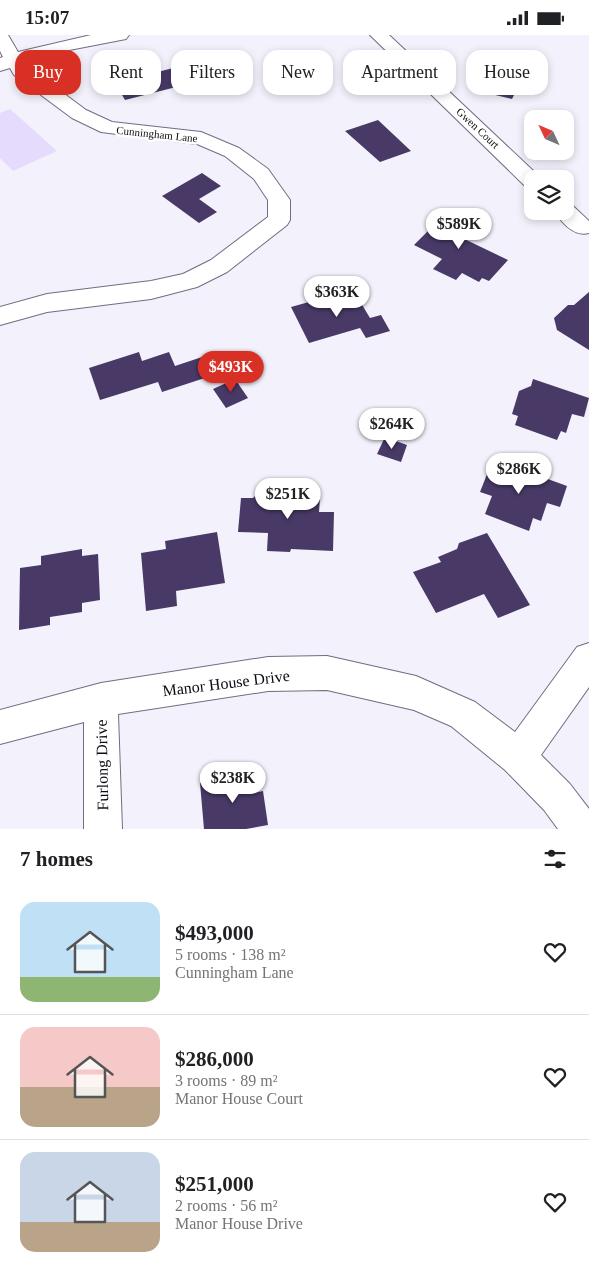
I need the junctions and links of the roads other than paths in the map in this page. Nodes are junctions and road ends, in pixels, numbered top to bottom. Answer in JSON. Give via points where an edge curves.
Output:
{"nodes":[{"id":1,"x":120,"y":35,"type":"edge"},
{"id":2,"x":379,"y":35,"type":"edge"},
{"id":3,"x":0,"y":36,"type":"edge"},
{"id":4,"x":7,"y":62,"type":"edge"},
{"id":5,"x":524,"y":172,"type":"edge"},
{"id":6,"x":574,"y":219,"type":"edge"},
{"id":7,"x":582,"y":227,"type":"dead end"},
{"id":8,"x":0,"y":316,"type":"edge"},
{"id":9,"x":589,"y":659,"type":"edge"},
{"id":10,"x":101,"y":700,"type":"junction"},
{"id":11,"x":0,"y":727,"type":"edge"},
{"id":12,"x":518,"y":757,"type":"junction"},
{"id":13,"x":103,"y":829,"type":"edge"},
{"id":14,"x":581,"y":829,"type":"edge"}],
"edges":[{"from":1,"to":4,"type":"street"},
{"from":2,"to":5,"type":"street","name":"Gwen Court"},
{"from":3,"to":4,"type":"street"},
{"from":4,"to":8,"type":"street","name":"Cunningham Lane","via":[[79,114],[108,128],[201,138],[232,152],[261,174],[280,200],[279,220],[219,265],[189,281],[151,290],[47,303]]},
{"from":6,"to":7,"type":"street"},
{"from":9,"to":12,"type":"street"},
{"from":10,"to":11,"type":"street","name":"Manor House Drive"},
{"from":10,"to":12,"type":"street","name":"Manor House Drive","via":[[268,674],[327,673],[416,693],[463,714]]},
{"from":10,"to":13,"type":"street","name":"Furlong Drive"},
{"from":12,"to":14,"type":"street","name":"Manor House Drive","via":[[557,797]]}]}
